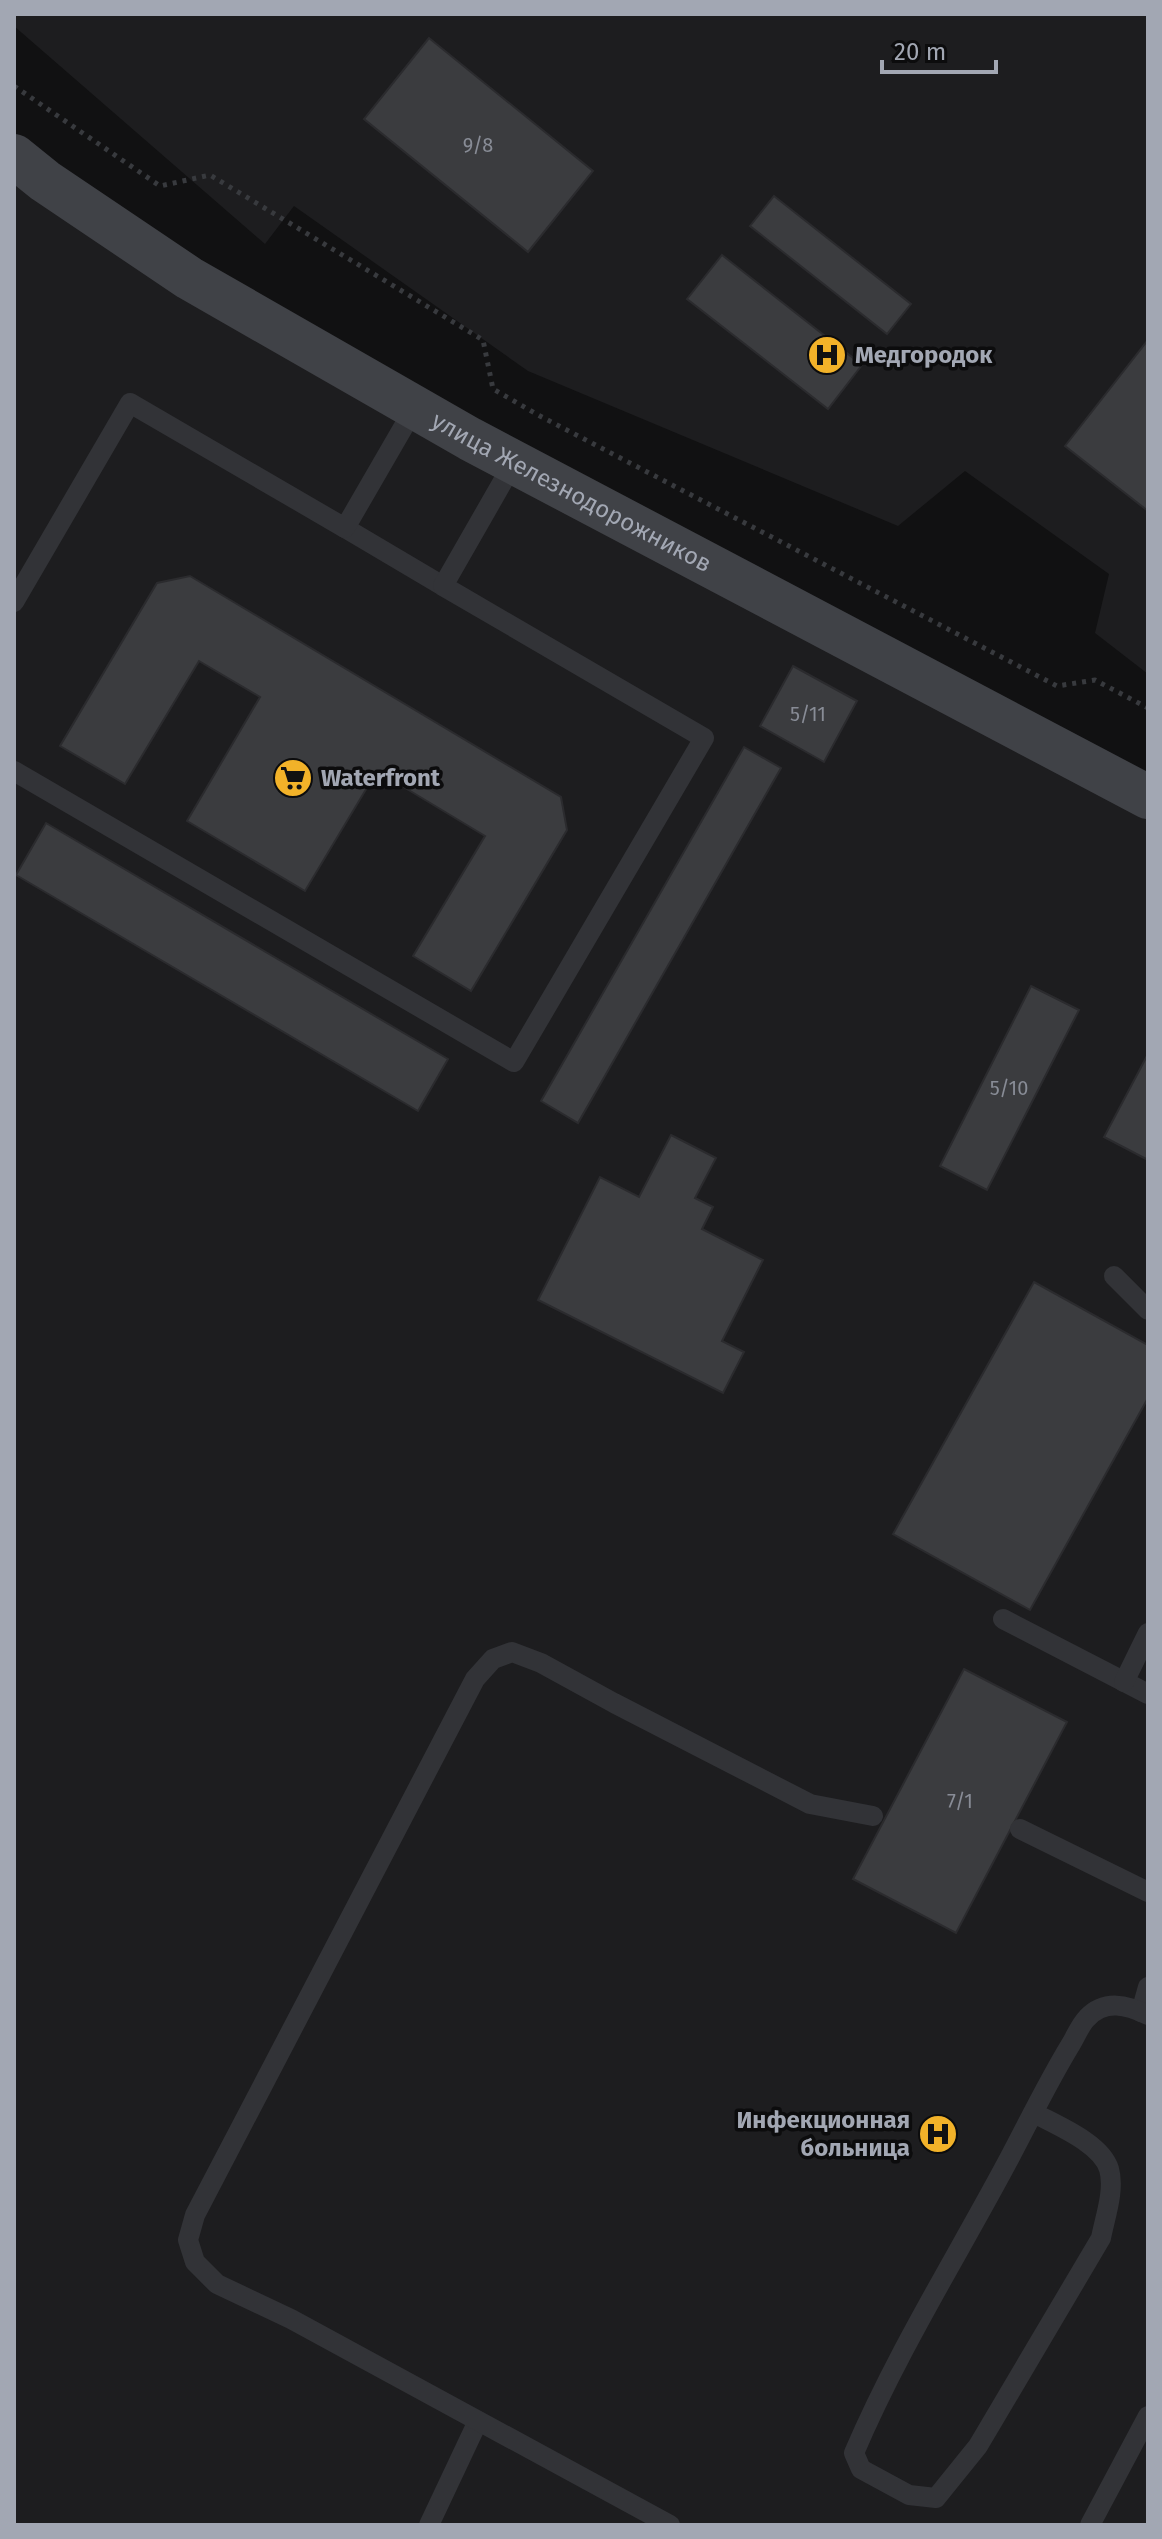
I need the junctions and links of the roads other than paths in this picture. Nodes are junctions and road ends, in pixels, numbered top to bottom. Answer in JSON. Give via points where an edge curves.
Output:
{"nodes":[{"id":1,"x":14,"y":156,"type":"edge"},
{"id":2,"x":415,"y":407,"type":"junction"},
{"id":3,"x":514,"y":462,"type":"junction"},
{"id":4,"x":345,"y":528,"type":"junction"},
{"id":5,"x":443,"y":586,"type":"junction"},
{"id":6,"x":14,"y":602,"type":"edge"},
{"id":7,"x":14,"y":771,"type":"edge"},
{"id":8,"x":1148,"y":797,"type":"edge"},
{"id":9,"x":1114,"y":1276,"type":"dead end"},
{"id":10,"x":1148,"y":1310,"type":"edge"},
{"id":11,"x":1003,"y":1619,"type":"dead end"},
{"id":12,"x":1148,"y":1633,"type":"edge"},
{"id":13,"x":1124,"y":1682,"type":"junction"},
{"id":14,"x":1148,"y":1694,"type":"edge"},
{"id":15,"x":873,"y":1816,"type":"dead end"},
{"id":16,"x":1020,"y":1829,"type":"dead end"},
{"id":17,"x":1148,"y":1892,"type":"edge"},
{"id":18,"x":1148,"y":1987,"type":"edge"},
{"id":19,"x":1144,"y":2013,"type":"edge"},
{"id":20,"x":1034,"y":2113,"type":"junction"},
{"id":21,"x":1148,"y":2416,"type":"edge"},
{"id":22,"x":478,"y":2421,"type":"junction"},
{"id":23,"x":429,"y":2525,"type":"edge"},
{"id":24,"x":670,"y":2525,"type":"edge"},
{"id":25,"x":1090,"y":2525,"type":"edge"}],
"edges":[{"from":1,"to":2,"type":"street","name":"улица Железнодорожников","via":[[189,278]]},
{"from":2,"to":3,"type":"street","name":"улица Железнодорожников"},
{"from":2,"to":4,"type":"lane"},
{"from":3,"to":5,"type":"lane"},
{"from":3,"to":8,"type":"street","name":"улица Железнодорожников"},
{"from":4,"to":5,"type":"lane"},
{"from":4,"to":6,"type":"lane","via":[[130,403]]},
{"from":5,"to":7,"type":"lane","via":[[704,738],[514,1062]]},
{"from":9,"to":10,"type":"lane"},
{"from":11,"to":13,"type":"lane"},
{"from":12,"to":13,"type":"lane"},
{"from":13,"to":14,"type":"lane"},
{"from":15,"to":22,"type":"lane","via":[[810,1804],[512,1652],[493,1659],[475,1679],[195,2215],[188,2240],[195,2262],[217,2284]]},
{"from":16,"to":17,"type":"lane"},
{"from":18,"to":19,"type":"lane"},
{"from":19,"to":20,"type":"lane","via":[[1108,2005],[1087,2018]]},
{"from":20,"to":20,"type":"lane","via":[[928,2304],[854,2453],[861,2469],[909,2495],[936,2498],[978,2446],[1101,2238],[1109,2169],[1100,2152]]},
{"from":21,"to":25,"type":"lane"},
{"from":22,"to":23,"type":"lane"},
{"from":22,"to":24,"type":"lane"}]}
